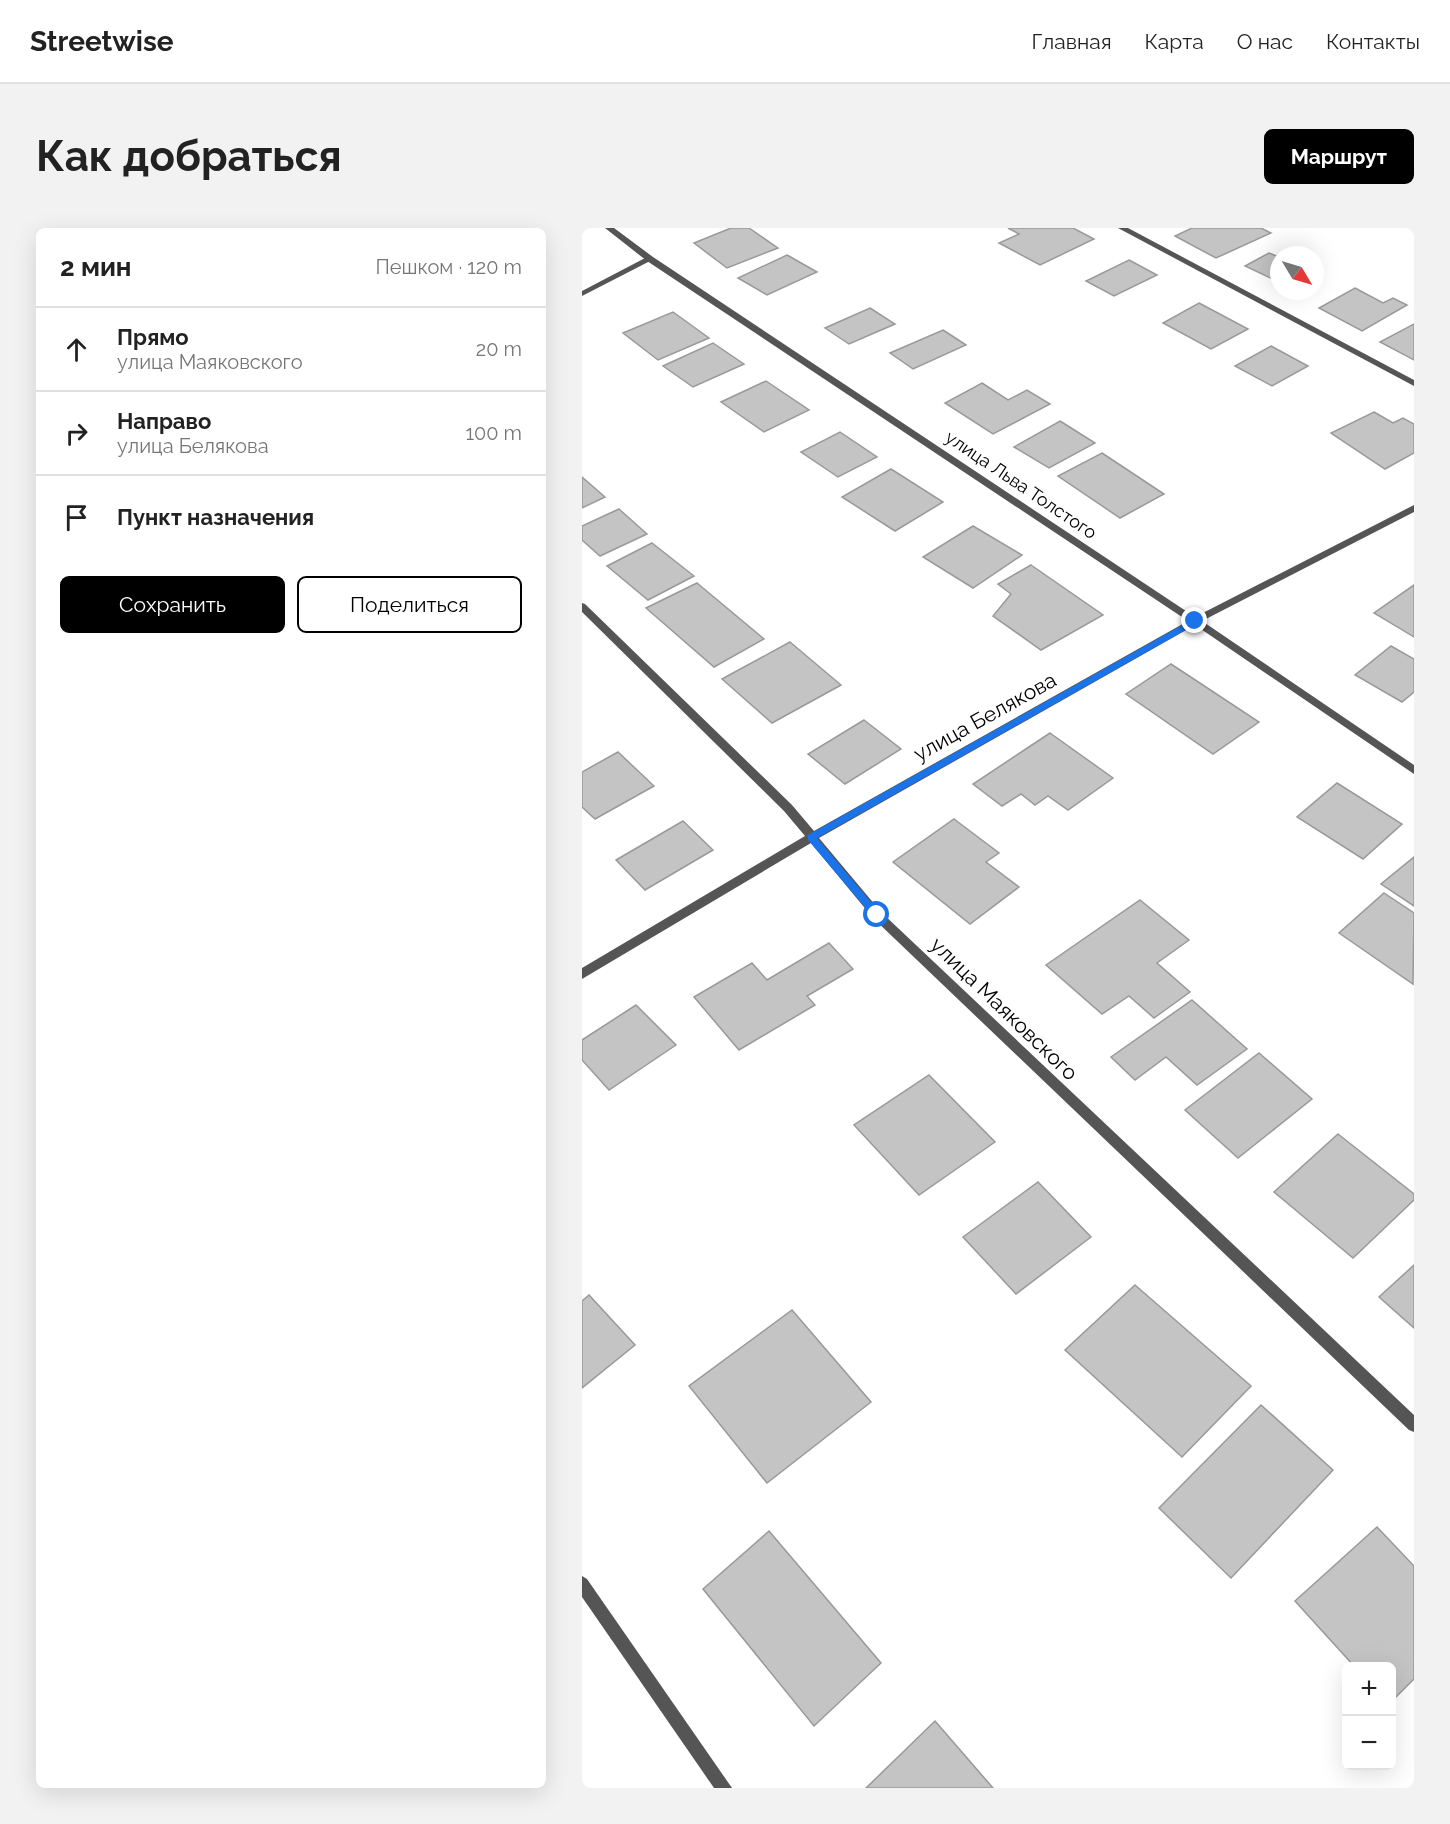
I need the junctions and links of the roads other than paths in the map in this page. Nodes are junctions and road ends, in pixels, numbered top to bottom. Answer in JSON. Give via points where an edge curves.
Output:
{"nodes":[{"id":1,"x":609,"y":228,"type":"edge"},
{"id":2,"x":1122,"y":228,"type":"edge"},
{"id":3,"x":650,"y":259,"type":"junction"},
{"id":4,"x":582,"y":294,"type":"edge"},
{"id":5,"x":1414,"y":382,"type":"edge"},
{"id":6,"x":1414,"y":508,"type":"edge"},
{"id":7,"x":582,"y":606,"type":"edge"},
{"id":8,"x":1195,"y":621,"type":"junction"},
{"id":9,"x":1414,"y":770,"type":"edge"},
{"id":10,"x":811,"y":838,"type":"junction"},
{"id":11,"x":582,"y":974,"type":"edge"},
{"id":12,"x":1414,"y":1425,"type":"edge"},
{"id":13,"x":582,"y":1584,"type":"edge"},
{"id":14,"x":724,"y":1788,"type":"edge"}],
"edges":[{"from":1,"to":3,"type":"street","name":"улица Льва Толстого"},
{"from":2,"to":5,"type":"street"},
{"from":3,"to":4,"type":"street"},
{"from":3,"to":8,"type":"street","name":"улица Льва Толстого"},
{"from":6,"to":8,"type":"street","name":"улица Белякова"},
{"from":7,"to":10,"type":"street","name":"улица Маяковского","via":[[788,808]]},
{"from":8,"to":9,"type":"street","name":"улица Льва Толстого"},
{"from":8,"to":10,"type":"street","name":"улица Белякова"},
{"from":10,"to":11,"type":"street","name":"улица Белякова"},
{"from":10,"to":12,"type":"street","name":"улица Маяковского","via":[[877,915]]},
{"from":13,"to":14,"type":"street"}]}
